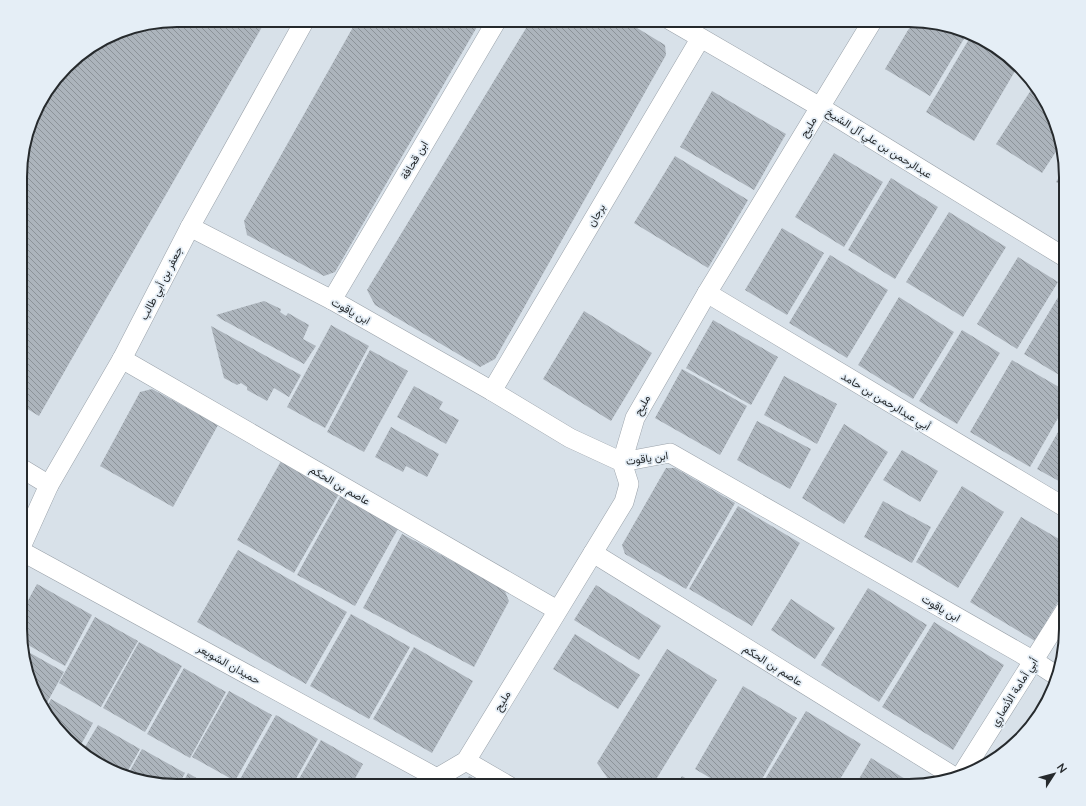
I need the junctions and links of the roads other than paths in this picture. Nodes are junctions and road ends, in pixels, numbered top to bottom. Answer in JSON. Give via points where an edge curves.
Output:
{"nodes":[{"id":1,"x":301,"y":27,"type":"edge"},
{"id":2,"x":493,"y":27,"type":"edge"},
{"id":3,"x":681,"y":27,"type":"edge"},
{"id":4,"x":869,"y":27,"type":"edge"},
{"id":5,"x":700,"y":39,"type":"junction"},
{"id":6,"x":820,"y":107,"type":"junction"},
{"id":7,"x":190,"y":227,"type":"junction"},
{"id":8,"x":1059,"y":254,"type":"edge"},
{"id":9,"x":707,"y":293,"type":"junction"},
{"id":10,"x":332,"y":300,"type":"junction"},
{"id":11,"x":122,"y":359,"type":"junction"},
{"id":12,"x":492,"y":391,"type":"junction"},
{"id":13,"x":622,"y":462,"type":"junction"},
{"id":14,"x":27,"y":472,"type":"edge"},
{"id":15,"x":49,"y":485,"type":"junction"},
{"id":16,"x":1059,"y":504,"type":"edge"},
{"id":17,"x":27,"y":534,"type":"edge"},
{"id":18,"x":593,"y":553,"type":"junction"},
{"id":19,"x":27,"y":555,"type":"edge"},
{"id":20,"x":557,"y":610,"type":"junction"},
{"id":21,"x":1059,"y":620,"type":"edge"},
{"id":22,"x":1034,"y":661,"type":"junction"},
{"id":23,"x":1052,"y":673,"type":"edge"},
{"id":24,"x":466,"y":761,"type":"junction"},
{"id":25,"x":966,"y":768,"type":"edge"},
{"id":26,"x":949,"y":774,"type":"edge"},
{"id":27,"x":429,"y":779,"type":"edge"},
{"id":28,"x":439,"y":779,"type":"edge"},
{"id":29,"x":496,"y":779,"type":"edge"}],
"edges":[{"from":1,"to":7,"type":"street","name":"جعفر بن أبي طالب"},
{"from":2,"to":10,"type":"street","name":"ابن قحافة"},
{"from":3,"to":5,"type":"street","name":"عبدالرحمن بن علي آل الشيخ"},
{"from":4,"to":6,"type":"street","name":"مليح"},
{"from":5,"to":6,"type":"street","name":"عبدالرحمن بن علي آل الشيخ"},
{"from":5,"to":12,"type":"street","name":"برجان"},
{"from":6,"to":8,"type":"street","name":"عبدالرحمن بن علي آل الشيخ"},
{"from":6,"to":9,"type":"street","name":"مليح"},
{"from":7,"to":10,"type":"street","name":"ابن ياقوت"},
{"from":7,"to":11,"type":"street","name":"جعفر بن أبي طالب"},
{"from":9,"to":13,"type":"street","name":"مليح","via":[[635,418]]},
{"from":9,"to":16,"type":"street","name":"أبي عبدالرحمن بن حامد"},
{"from":10,"to":12,"type":"street","name":"ابن ياقوت"},
{"from":11,"to":15,"type":"street","name":"جعفر بن أبي طالب"},
{"from":11,"to":20,"type":"street","name":"عاصم بن الحكم"},
{"from":12,"to":13,"type":"street","name":"ابن ياقوت","via":[[570,438]]},
{"from":13,"to":18,"type":"street","name":"مليح","via":[[629,484],[624,502]]},
{"from":13,"to":22,"type":"street","name":"ابن ياقوت","via":[[670,453]]},
{"from":14,"to":15,"type":"street"},
{"from":15,"to":17,"type":"street","name":"جعفر بن أبي طالب"},
{"from":18,"to":20,"type":"street","name":"مليح"},
{"from":18,"to":26,"type":"street","name":"عاصم بن الحكم"},
{"from":19,"to":27,"type":"street","name":"حميدان الشويعر"},
{"from":20,"to":24,"type":"street","name":"مليح"},
{"from":21,"to":22,"type":"street","name":"أبي أمامة الأنصاري"},
{"from":22,"to":23,"type":"street","name":"ابن ياقوت"},
{"from":22,"to":25,"type":"street","name":"أبي أمامة الأنصاري"},
{"from":24,"to":28,"type":"street","name":"مليح"},
{"from":24,"to":29,"type":"street"}]}
